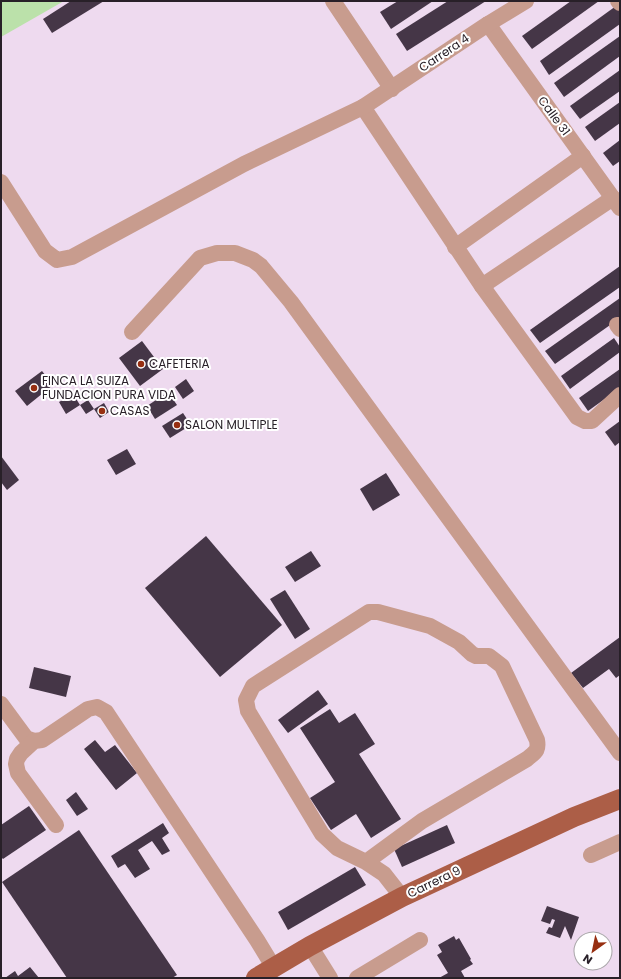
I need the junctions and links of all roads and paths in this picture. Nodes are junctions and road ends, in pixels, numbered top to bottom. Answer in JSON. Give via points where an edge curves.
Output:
{"nodes":[{"id":1,"x":333,"y":1,"type":"edge"},
{"id":2,"x":526,"y":1,"type":"edge"},
{"id":3,"x":488,"y":24,"type":"junction"},
{"id":4,"x":392,"y":89,"type":"junction"},
{"id":5,"x":363,"y":107,"type":"junction"},
{"id":6,"x":583,"y":156,"type":"junction"},
{"id":7,"x":1,"y":182,"type":"edge"},
{"id":8,"x":616,"y":203,"type":"edge"},
{"id":9,"x":455,"y":246,"type":"junction"},
{"id":10,"x":482,"y":286,"type":"junction"},
{"id":11,"x":132,"y":332,"type":"dead end"},
{"id":12,"x":620,"y":395,"type":"edge"},
{"id":13,"x":1,"y":704,"type":"edge"},
{"id":14,"x":34,"y":741,"type":"junction"},
{"id":15,"x":620,"y":753,"type":"edge"},
{"id":16,"x":619,"y":801,"type":"edge"},
{"id":17,"x":56,"y":825,"type":"dead end"},
{"id":18,"x":620,"y":842,"type":"edge"},
{"id":19,"x":591,"y":855,"type":"dead end"},
{"id":20,"x":366,"y":862,"type":"junction"},
{"id":21,"x":402,"y":897,"type":"junction"},
{"id":22,"x":420,"y":940,"type":"dead end"},
{"id":23,"x":310,"y":946,"type":"junction"},
{"id":24,"x":274,"y":968,"type":"junction"},
{"id":25,"x":256,"y":978,"type":"edge"},
{"id":26,"x":330,"y":978,"type":"edge"},
{"id":27,"x":357,"y":978,"type":"edge"}],
"edges":[{"from":1,"to":4,"type":"street"},
{"from":2,"to":3,"type":"street","name":"Carrera 4"},
{"from":3,"to":4,"type":"street","name":"Carrera 4"},
{"from":3,"to":6,"type":"street","name":"Calle 31"},
{"from":4,"to":5,"type":"street","name":"Carrera 4"},
{"from":5,"to":7,"type":"street","name":"Carrera 4","via":[[244,164],[72,257],[57,260],[45,251]]},
{"from":5,"to":9,"type":"street"},
{"from":6,"to":8,"type":"street","name":"Calle 31"},
{"from":6,"to":9,"type":"street"},
{"from":8,"to":10,"type":"street"},
{"from":9,"to":10,"type":"street"},
{"from":10,"to":12,"type":"street","via":[[577,417],[592,421]]},
{"from":11,"to":15,"type":"street","via":[[200,258],[216,253],[235,253],[261,266],[291,302]]},
{"from":13,"to":14,"type":"street","via":[[26,738]]},
{"from":14,"to":17,"type":"street","via":[[17,759],[18,773]]},
{"from":14,"to":24,"type":"street","via":[[42,740],[88,709],[97,707],[106,712]]},
{"from":16,"to":21,"type":"main road","name":"Carrera 9","via":[[574,817]]},
{"from":18,"to":19,"type":"street"},
{"from":20,"to":20,"type":"street","via":[[422,821],[527,759],[537,751],[538,746],[502,666],[489,656],[472,654],[459,642],[430,626],[378,612],[369,612],[253,686],[246,700],[248,711],[322,834],[337,848]]},
{"from":20,"to":21,"type":"street","via":[[384,874]]},
{"from":21,"to":23,"type":"main road","name":"Carrera 9"},
{"from":22,"to":27,"type":"street"},
{"from":23,"to":24,"type":"main road","name":"Carrera 9"},
{"from":23,"to":26,"type":"street"},
{"from":24,"to":25,"type":"main road","name":"Carrera 9"}]}
